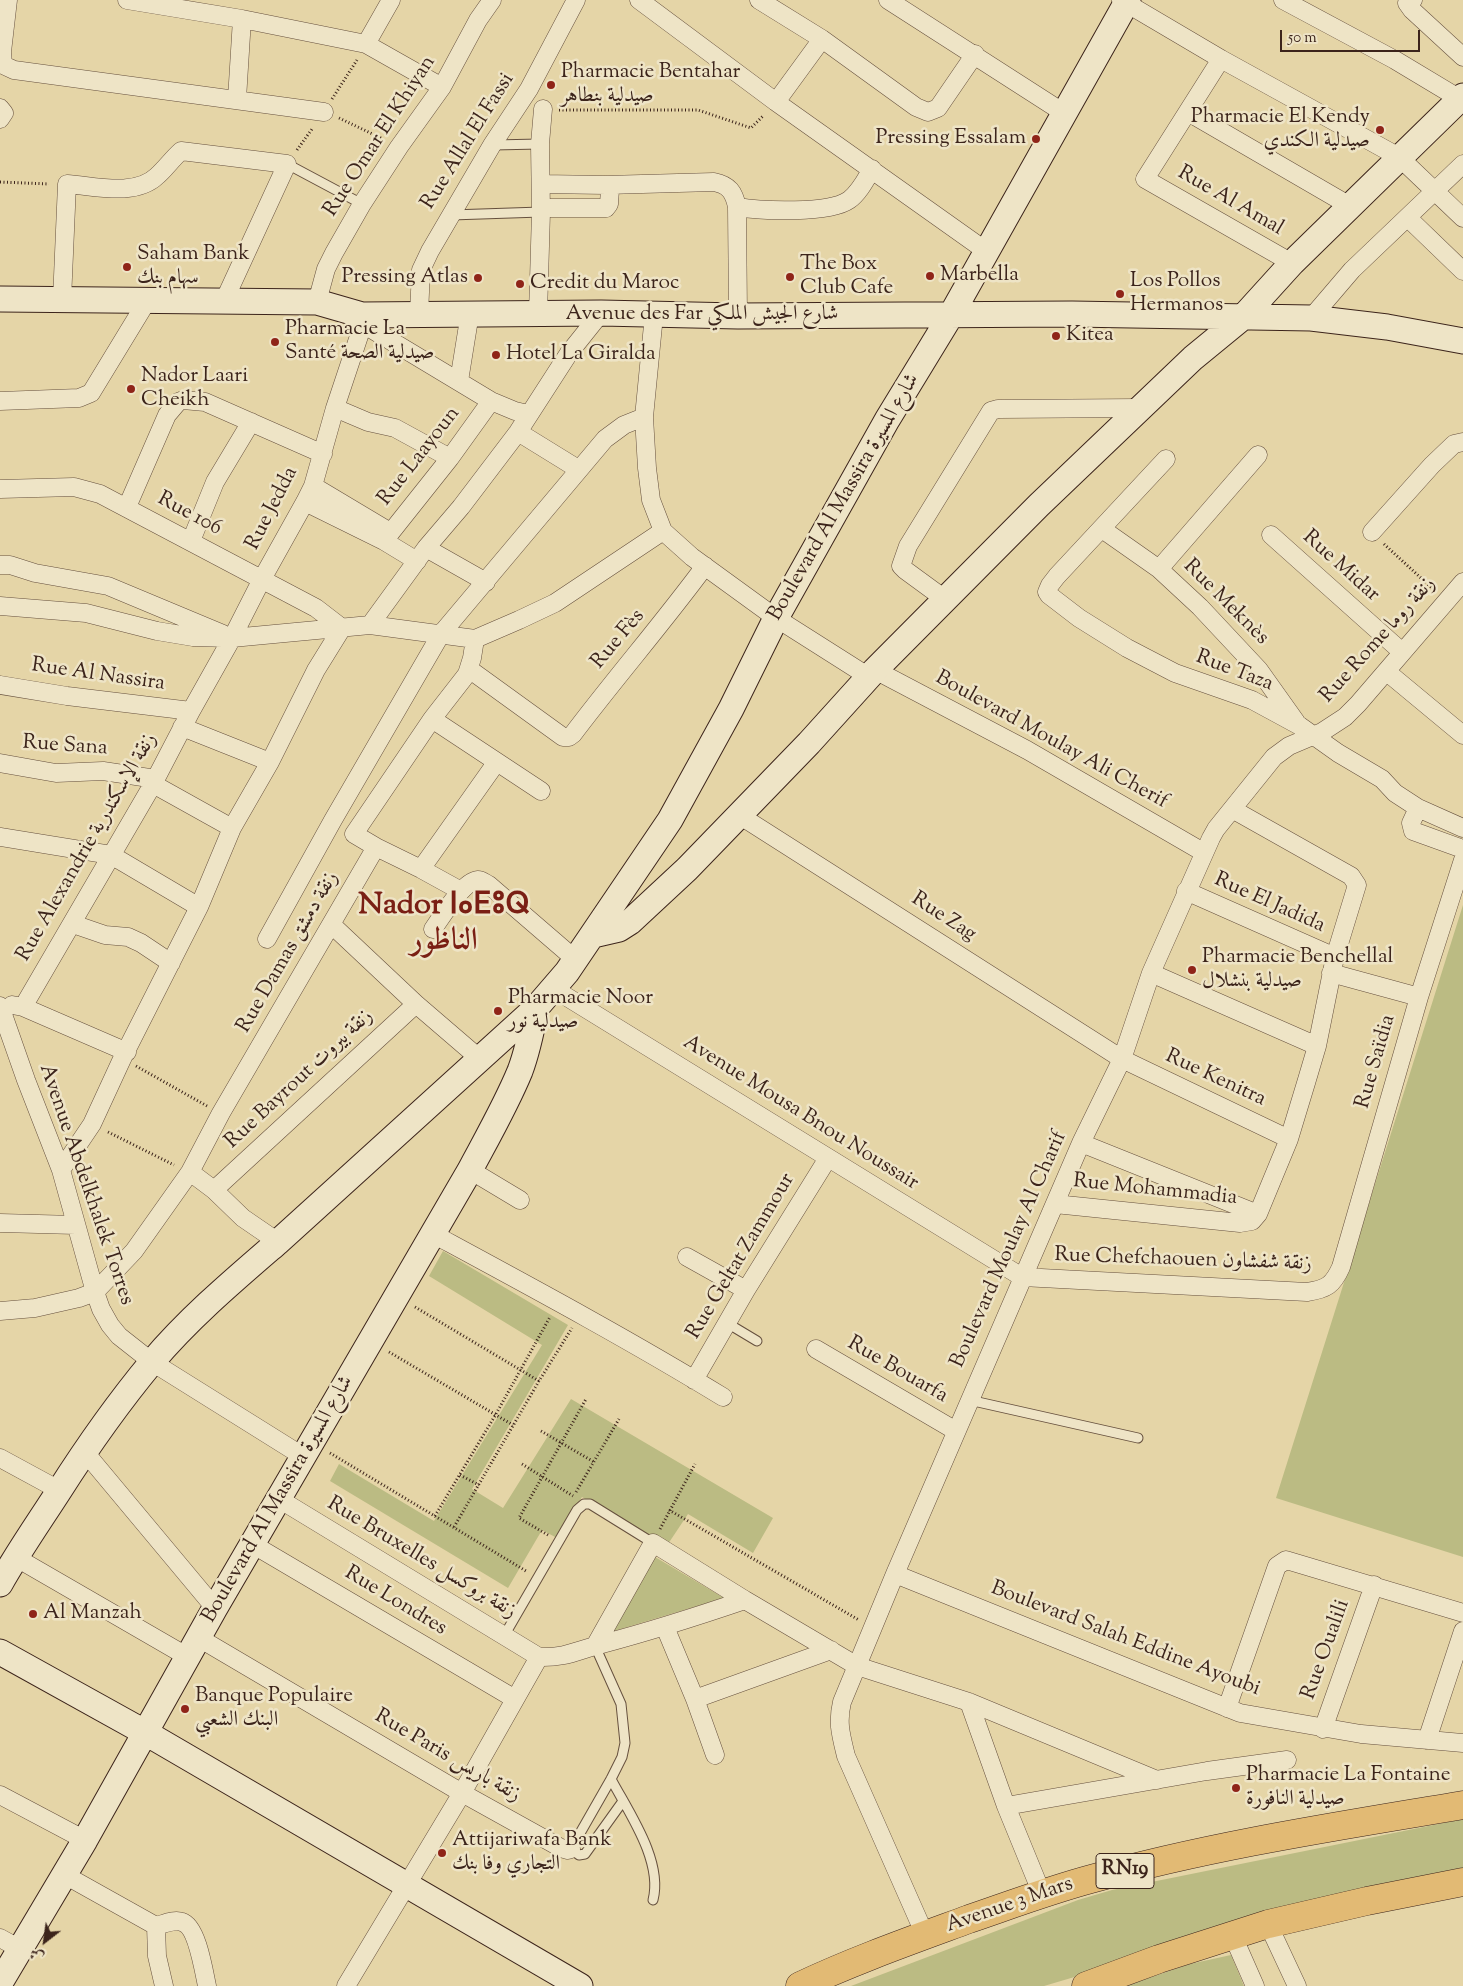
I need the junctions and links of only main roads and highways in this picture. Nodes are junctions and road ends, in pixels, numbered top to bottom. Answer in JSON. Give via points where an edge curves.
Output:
{"nodes":[{"id":1,"x":1125,"y":1,"type":"edge"},
{"id":2,"x":1462,"y":97,"type":"edge"},
{"id":3,"x":0,"y":300,"type":"edge"},
{"id":4,"x":951,"y":315,"type":"junction"},
{"id":5,"x":1243,"y":317,"type":"junction"},
{"id":6,"x":1463,"y":341,"type":"edge"},
{"id":7,"x":593,"y":935,"type":"junction"},
{"id":8,"x":536,"y":1008,"type":"junction"},
{"id":9,"x":0,"y":1584,"type":"edge"},
{"id":10,"x":0,"y":1652,"type":"edge"},
{"id":11,"x":146,"y":1733,"type":"junction"},
{"id":12,"x":1463,"y":1805,"type":"edge"},
{"id":13,"x":1463,"y":1882,"type":"edge"},
{"id":14,"x":10,"y":1944,"type":"edge"},
{"id":15,"x":0,"y":1983,"type":"edge"},
{"id":16,"x":580,"y":1986,"type":"edge"},
{"id":17,"x":800,"y":1986,"type":"edge"},
{"id":18,"x":1086,"y":1986,"type":"edge"}],
"edges":[{"from":1,"to":4,"type":"main road","name":"Boulevard Al Massira شارع المسيرة"},
{"from":2,"to":5,"type":"main road","via":[[1292,263]]},
{"from":3,"to":4,"type":"main road","name":"Avenue des Far شارع الجيش الملكي","via":[[317,302],[363,320],[470,313]]},
{"from":4,"to":5,"type":"main road","name":"Avenue des Far شارع الجيش الملكي"},
{"from":4,"to":7,"type":"main road","name":"Boulevard Al Massira شارع المسيرة","via":[[887,420],[776,618],[670,820]]},
{"from":5,"to":6,"type":"main road","name":"Avenue des Far شارع الجيش الملكي","via":[[1311,318]]},
{"from":5,"to":7,"type":"main road","via":[[1193,358],[1045,499],[872,673],[810,743],[686,869],[630,922],[619,929]]},
{"from":7,"to":8,"type":"main road","name":"Boulevard Al Massira شارع المسيرة"},
{"from":8,"to":9,"type":"main road","name":"Boulevard Al Massira شارع المسيرة","via":[[238,1276],[152,1362],[84,1451]]},
{"from":8,"to":11,"type":"main road","name":"Boulevard Al Massira شارع المسيرة","via":[[531,1038],[520,1070],[470,1170],[215,1608]]},
{"from":10,"to":11,"type":"main road"},
{"from":11,"to":14,"type":"main road","name":"Boulevard Al Massira شارع المسيرة","via":[[85,1840]]},
{"from":11,"to":16,"type":"main road"},
{"from":12,"to":17,"type":"main road","name":"Avenue 3 Mars","number":"RN19","via":[[1182,1856],[1092,1878],[925,1935]]},
{"from":13,"to":18,"type":"main road","via":[[1268,1924]]},
{"from":14,"to":15,"type":"main road","name":"Boulevard Al Massira شارع المسيرة"}]}
